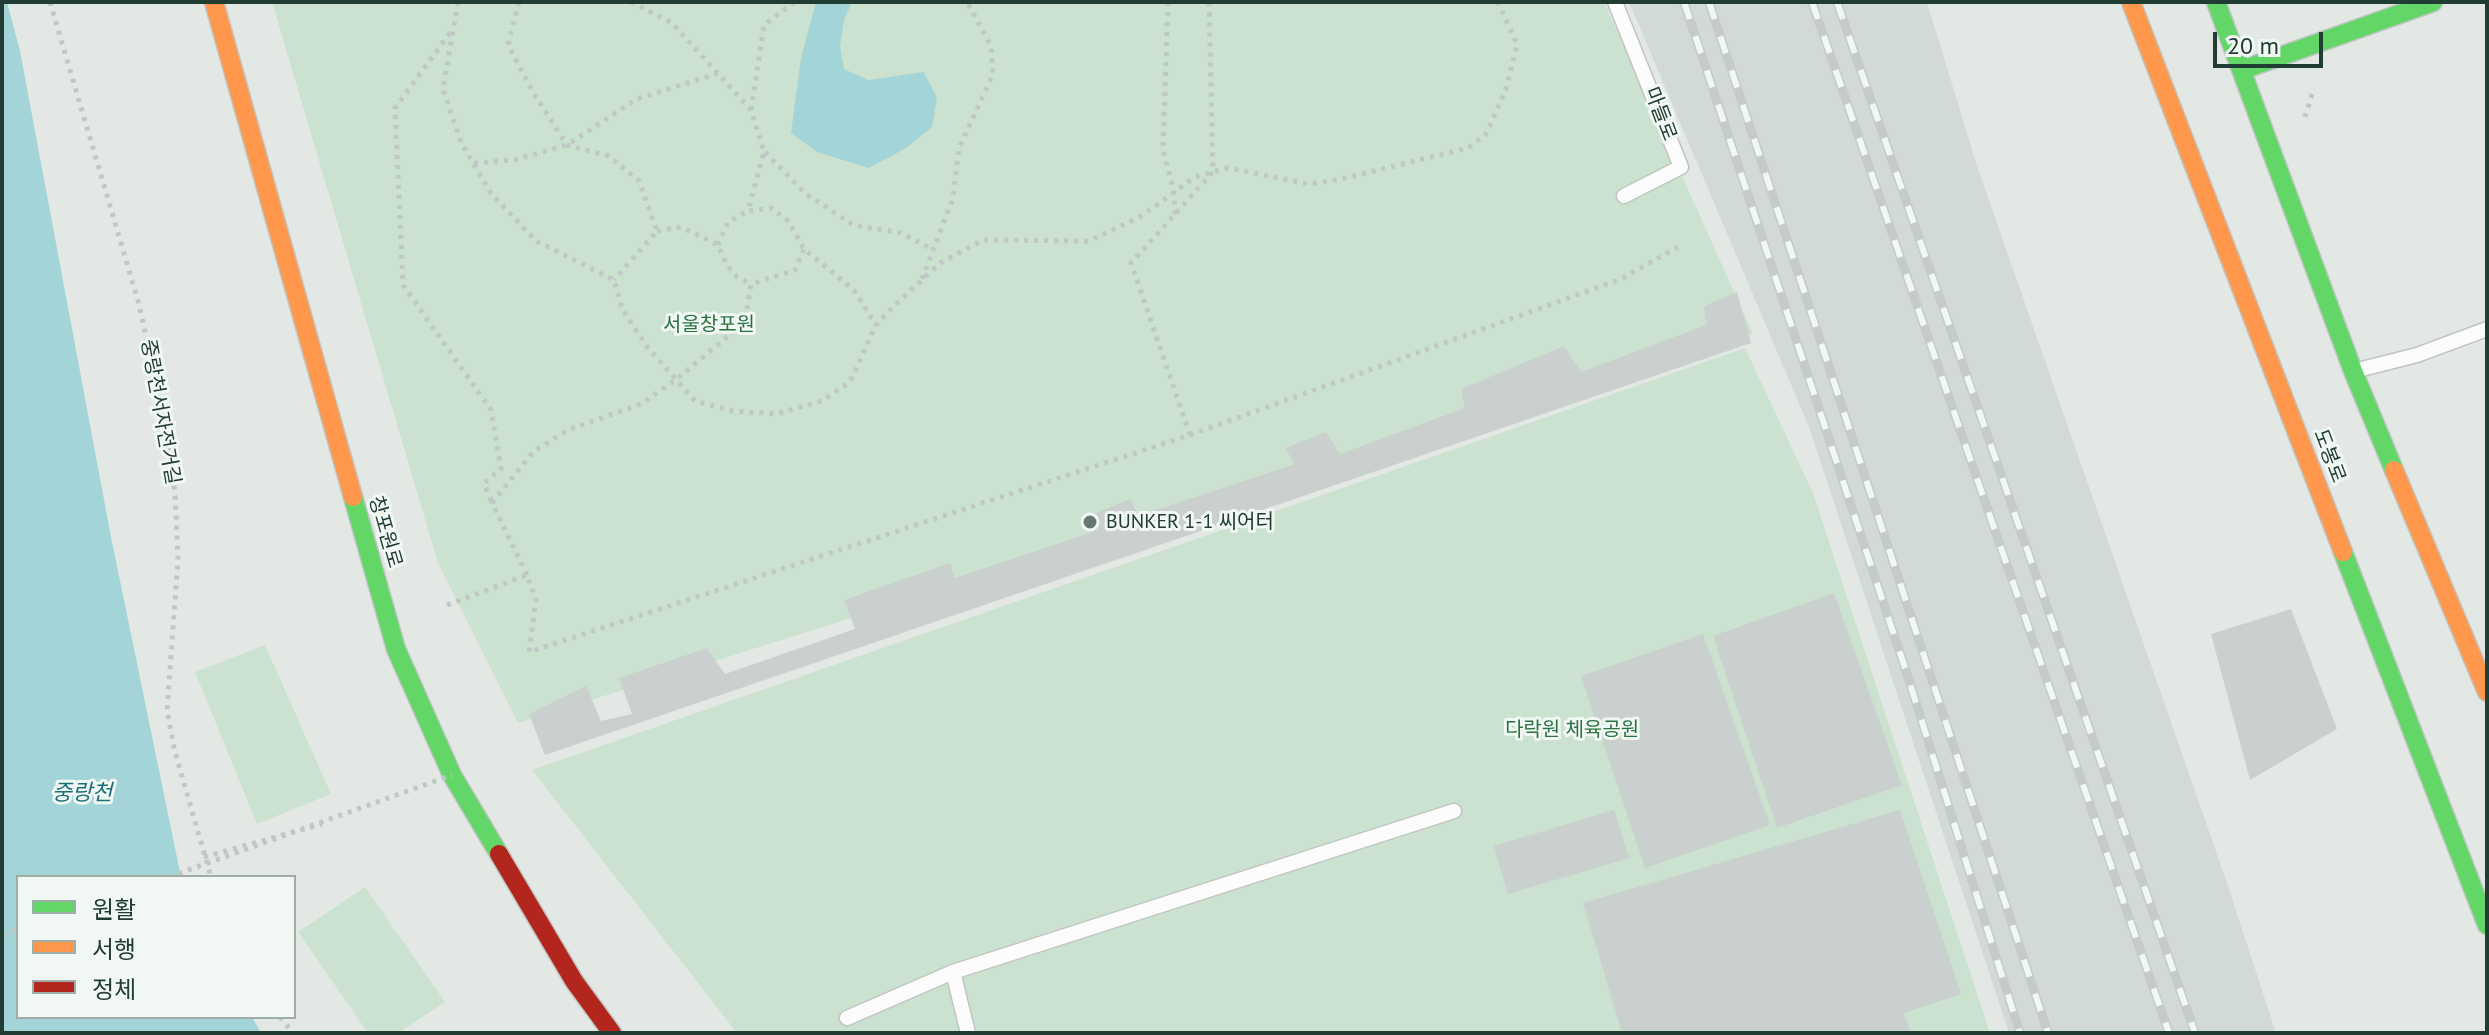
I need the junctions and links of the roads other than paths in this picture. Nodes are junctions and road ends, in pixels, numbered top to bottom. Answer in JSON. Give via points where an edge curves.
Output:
{"nodes":[{"id":1,"x":214,"y":2,"type":"edge"},
{"id":2,"x":1615,"y":2,"type":"edge"},
{"id":3,"x":2131,"y":2,"type":"edge"},
{"id":4,"x":2216,"y":2,"type":"edge"},
{"id":5,"x":2433,"y":2,"type":"edge"},
{"id":6,"x":2242,"y":70,"type":"junction"},
{"id":7,"x":1624,"y":196,"type":"dead end"},
{"id":8,"x":2487,"y":329,"type":"edge"},
{"id":9,"x":2353,"y":371,"type":"junction"},
{"id":10,"x":2487,"y":692,"type":"edge"},
{"id":11,"x":1454,"y":811,"type":"dead end"},
{"id":12,"x":2487,"y":925,"type":"edge"},
{"id":13,"x":953,"y":972,"type":"junction"},
{"id":14,"x":847,"y":1018,"type":"dead end"},
{"id":15,"x":612,"y":1033,"type":"edge"},
{"id":16,"x":968,"y":1033,"type":"edge"}],
"edges":[{"from":1,"to":15,"type":"main road","name":"창포원로","via":[[396,649],[452,775],[574,981]]},
{"from":2,"to":7,"type":"lane","name":"마들로","via":[[1681,167]]},
{"from":3,"to":12,"type":"main road","name":"도봉로"},
{"from":4,"to":6,"type":"main road"},
{"from":5,"to":6,"type":"main road"},
{"from":6,"to":9,"type":"main road"},
{"from":8,"to":9,"type":"lane"},
{"from":9,"to":10,"type":"main road"},
{"from":11,"to":13,"type":"lane"},
{"from":13,"to":14,"type":"lane"},
{"from":13,"to":16,"type":"lane"}]}
